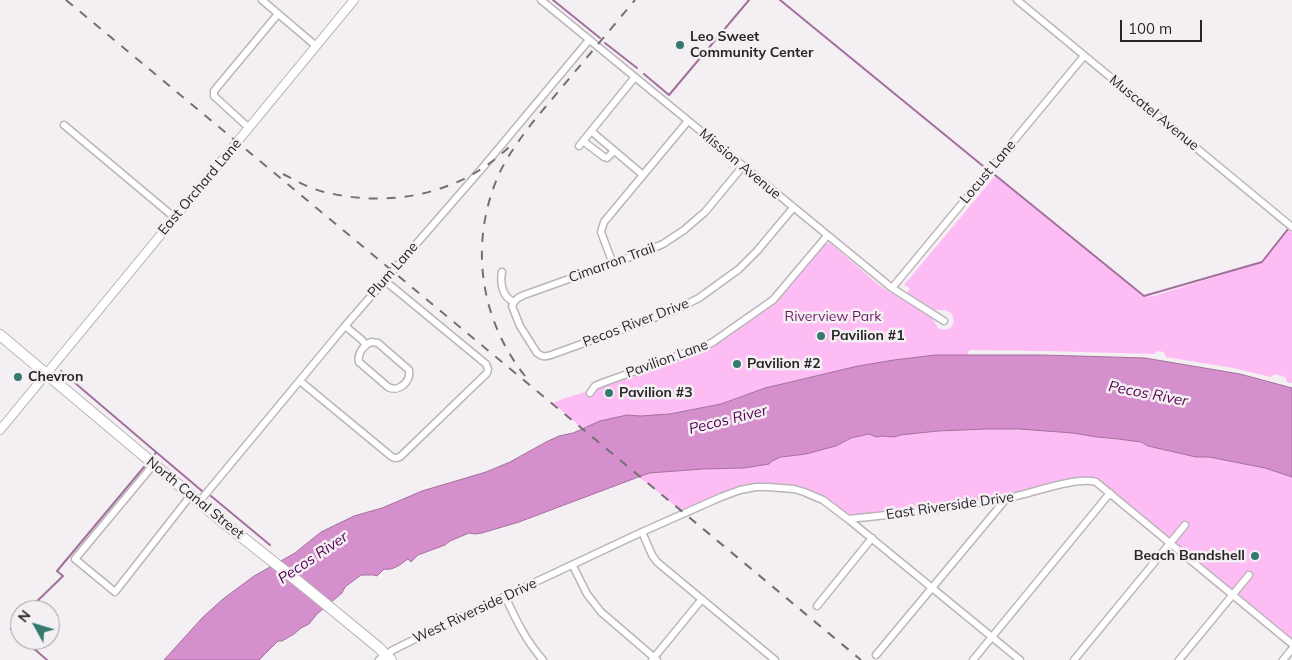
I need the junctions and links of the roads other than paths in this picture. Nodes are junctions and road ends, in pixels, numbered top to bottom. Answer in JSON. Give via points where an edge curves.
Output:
{"nodes":[{"id":1,"x":262,"y":0,"type":"edge"},
{"id":2,"x":354,"y":0,"type":"edge"},
{"id":3,"x":541,"y":0,"type":"edge"},
{"id":4,"x":1017,"y":0,"type":"edge"},
{"id":5,"x":278,"y":14,"type":"junction"},
{"id":6,"x":589,"y":40,"type":"junction"},
{"id":7,"x":316,"y":46,"type":"junction"},
{"id":8,"x":1084,"y":56,"type":"junction"},
{"id":9,"x":635,"y":77,"type":"junction"},
{"id":10,"x":688,"y":121,"type":"junction"},
{"id":11,"x":64,"y":125,"type":"dead end"},
{"id":12,"x":250,"y":128,"type":"junction"},
{"id":13,"x":591,"y":131,"type":"junction"},
{"id":14,"x":614,"y":151,"type":"junction"},
{"id":15,"x":743,"y":166,"type":"junction"},
{"id":16,"x":643,"y":175,"type":"junction"},
{"id":17,"x":793,"y":208,"type":"junction"},
{"id":18,"x":175,"y":218,"type":"junction"},
{"id":19,"x":1292,"y":226,"type":"edge"},
{"id":20,"x":827,"y":236,"type":"junction"},
{"id":21,"x":613,"y":264,"type":"junction"},
{"id":22,"x":502,"y":272,"type":"dead end"},
{"id":23,"x":384,"y":280,"type":"junction"},
{"id":24,"x":892,"y":288,"type":"junction"},
{"id":25,"x":514,"y":302,"type":"junction"},
{"id":26,"x":944,"y":320,"type":"dead end"},
{"id":27,"x":345,"y":326,"type":"junction"},
{"id":28,"x":0,"y":335,"type":"edge"},
{"id":29,"x":366,"y":345,"type":"junction"},
{"id":30,"x":46,"y":374,"type":"junction"},
{"id":31,"x":300,"y":381,"type":"junction"},
{"id":32,"x":590,"y":393,"type":"dead end"},
{"id":33,"x":0,"y":430,"type":"edge"},
{"id":34,"x":154,"y":464,"type":"junction"},
{"id":35,"x":1110,"y":493,"type":"junction"},
{"id":36,"x":195,"y":498,"type":"junction"},
{"id":37,"x":1006,"y":499,"type":"junction"},
{"id":38,"x":848,"y":520,"type":"junction"},
{"id":39,"x":1185,"y":525,"type":"dead end"},
{"id":40,"x":642,"y":532,"type":"junction"},
{"id":41,"x":872,"y":538,"type":"junction"},
{"id":42,"x":1170,"y":543,"type":"junction"},
{"id":43,"x":573,"y":566,"type":"junction"},
{"id":44,"x":1249,"y":575,"type":"dead end"},
{"id":45,"x":932,"y":588,"type":"junction"},
{"id":46,"x":1233,"y":594,"type":"junction"},
{"id":47,"x":505,"y":596,"type":"junction"},
{"id":48,"x":702,"y":599,"type":"junction"},
{"id":49,"x":817,"y":606,"type":"dead end"},
{"id":50,"x":992,"y":637,"type":"junction"},
{"id":51,"x":1292,"y":644,"type":"edge"},
{"id":52,"x":1292,"y":649,"type":"edge"},
{"id":53,"x":876,"y":655,"type":"dead end"},
{"id":54,"x":385,"y":658,"type":"edge"},
{"id":55,"x":654,"y":659,"type":"edge"},
{"id":56,"x":543,"y":660,"type":"edge"},
{"id":57,"x":775,"y":660,"type":"edge"},
{"id":58,"x":973,"y":660,"type":"edge"},
{"id":59,"x":1020,"y":660,"type":"edge"},
{"id":60,"x":1074,"y":660,"type":"edge"},
{"id":61,"x":1179,"y":660,"type":"edge"},
{"id":62,"x":1283,"y":660,"type":"edge"}],
"edges":[{"from":1,"to":5,"type":"street"},
{"from":2,"to":7,"type":"street","name":"East Orchard Lane"},
{"from":3,"to":6,"type":"street","name":"Mission Avenue"},
{"from":4,"to":8,"type":"street","name":"Muscatel Avenue"},
{"from":5,"to":7,"type":"street"},
{"from":5,"to":12,"type":"street","via":[[214,91],[214,96]]},
{"from":6,"to":9,"type":"street","name":"Mission Avenue"},
{"from":6,"to":23,"type":"street","name":"Plum Lane"},
{"from":7,"to":12,"type":"street","name":"East Orchard Lane"},
{"from":8,"to":19,"type":"street","name":"Muscatel Avenue"},
{"from":8,"to":24,"type":"street","name":"Locust Lane"},
{"from":9,"to":10,"type":"street","name":"Mission Avenue"},
{"from":9,"to":13,"type":"street"},
{"from":10,"to":15,"type":"street","name":"Mission Avenue"},
{"from":10,"to":16,"type":"street"},
{"from":11,"to":18,"type":"street"},
{"from":12,"to":18,"type":"street","name":"East Orchard Lane"},
{"from":13,"to":14,"type":"street"},
{"from":13,"to":14,"type":"street","via":[[581,143],[604,158]]},
{"from":14,"to":16,"type":"street"},
{"from":15,"to":17,"type":"street","name":"Mission Avenue"},
{"from":15,"to":21,"type":"street","name":"Cimarron Trail","via":[[704,212],[684,230],[656,247]]},
{"from":16,"to":21,"type":"street","via":[[602,226],[601,232]]},
{"from":17,"to":20,"type":"street","name":"Mission Avenue"},
{"from":17,"to":25,"type":"street","name":"Pecos River Drive","via":[[740,269],[698,298],[673,311],[552,355],[536,354],[520,326],[512,306]]},
{"from":18,"to":30,"type":"street","name":"East Orchard Lane"},
{"from":20,"to":24,"type":"street","name":"Mission Avenue"},
{"from":20,"to":32,"type":"street","name":"Pavilion Lane","via":[[773,300],[713,342],[602,383]]},
{"from":21,"to":25,"type":"street","name":"Cimarron Trail","via":[[524,295]]},
{"from":22,"to":25,"type":"street","name":"Pecos River Drive","via":[[504,292]]},
{"from":23,"to":27,"type":"street","name":"Plum Lane"},
{"from":23,"to":31,"type":"street","via":[[486,364],[486,373],[399,458],[392,458]]},
{"from":24,"to":26,"type":"street","name":"Mission Avenue"},
{"from":27,"to":29,"type":"street"},
{"from":27,"to":31,"type":"street","name":"Plum Lane"},
{"from":28,"to":30,"type":"main road","name":"North Canal Street"},
{"from":29,"to":29,"type":"street","via":[[358,358],[361,364],[388,387],[395,390],[402,386],[410,375],[408,367],[378,342]]},
{"from":30,"to":33,"type":"street","name":"East Orchard Lane"},
{"from":30,"to":34,"type":"main road","name":"North Canal Street"},
{"from":31,"to":36,"type":"street","name":"Plum Lane"},
{"from":34,"to":36,"type":"main road","name":"North Canal Street"},
{"from":34,"to":36,"type":"street","name":"Plum Lane","via":[[75,559],[115,592]]},
{"from":35,"to":37,"type":"street","name":"East Riverside Drive","via":[[1096,482],[1081,481]]},
{"from":35,"to":42,"type":"street","name":"East Riverside Drive"},
{"from":35,"to":50,"type":"street"},
{"from":36,"to":54,"type":"main road","name":"North Canal Street","via":[[378,647]]},
{"from":37,"to":38,"type":"street","name":"East Riverside Drive"},
{"from":37,"to":45,"type":"street"},
{"from":38,"to":40,"type":"street","via":[[832,506],[804,492],[756,487],[721,497]]},
{"from":38,"to":41,"type":"street"},
{"from":39,"to":42,"type":"street"},
{"from":40,"to":43,"type":"street"},
{"from":40,"to":48,"type":"street","via":[[657,562]]},
{"from":41,"to":45,"type":"street"},
{"from":41,"to":49,"type":"street"},
{"from":42,"to":46,"type":"street","name":"East Riverside Drive"},
{"from":42,"to":60,"type":"street"},
{"from":43,"to":47,"type":"street","name":"West Riverside Drive"},
{"from":43,"to":55,"type":"street","via":[[600,612]]},
{"from":44,"to":46,"type":"street"},
{"from":45,"to":50,"type":"street"},
{"from":45,"to":53,"type":"street"},
{"from":46,"to":51,"type":"street","name":"East Riverside Drive"},
{"from":46,"to":61,"type":"street"},
{"from":47,"to":54,"type":"street","name":"West Riverside Drive","via":[[410,640]]},
{"from":47,"to":56,"type":"street","via":[[520,627]]},
{"from":48,"to":55,"type":"street"},
{"from":48,"to":57,"type":"street"},
{"from":50,"to":58,"type":"street"},
{"from":50,"to":59,"type":"street"},
{"from":52,"to":62,"type":"street"}]}
